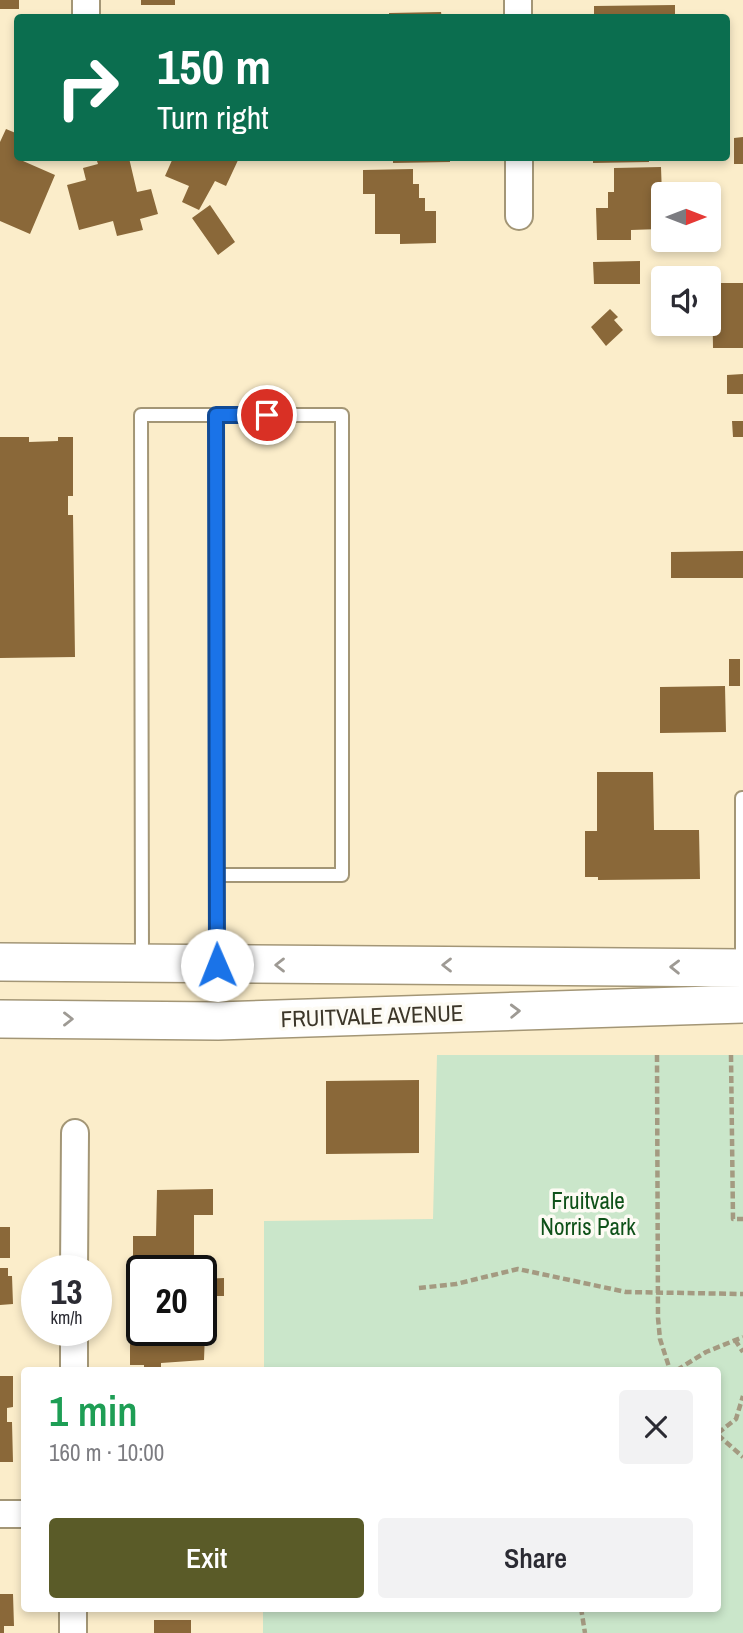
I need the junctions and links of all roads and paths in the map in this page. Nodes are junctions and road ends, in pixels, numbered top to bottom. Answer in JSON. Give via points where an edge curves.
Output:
{"nodes":[{"id":1,"x":519,"y":161,"type":"edge"},
{"id":2,"x":519,"y":216,"type":"dead end"},
{"id":3,"x":216,"y":415,"type":"junction"},
{"id":4,"x":742,"y":798,"type":"edge"},
{"id":5,"x":216,"y":875,"type":"junction"},
{"id":6,"x":0,"y":962,"type":"edge"},
{"id":7,"x":142,"y":964,"type":"junction"},
{"id":8,"x":217,"y":965,"type":"junction"},
{"id":9,"x":348,"y":965,"type":"junction"},
{"id":10,"x":742,"y":968,"type":"edge"},
{"id":11,"x":743,"y":1004,"type":"edge"},
{"id":12,"x":349,"y":1016,"type":"junction"},
{"id":13,"x":0,"y":1019,"type":"edge"},
{"id":14,"x":657,"y":1055,"type":"dead end"},
{"id":15,"x":732,"y":1055,"type":"dead end"},
{"id":16,"x":75,"y":1133,"type":"dead end"},
{"id":17,"x":743,"y":1219,"type":"edge"},
{"id":18,"x":74,"y":1255,"type":"edge"},
{"id":19,"x":419,"y":1289,"type":"dead end"},
{"id":20,"x":657,"y":1294,"type":"junction"},
{"id":21,"x":743,"y":1294,"type":"edge"},
{"id":22,"x":743,"y":1336,"type":"edge"},
{"id":23,"x":735,"y":1340,"type":"junction"},
{"id":24,"x":74,"y":1346,"type":"edge"},
{"id":25,"x":743,"y":1352,"type":"edge"},
{"id":26,"x":74,"y":1367,"type":"edge"},
{"id":27,"x":669,"y":1367,"type":"edge"},
{"id":28,"x":682,"y":1367,"type":"edge"},
{"id":29,"x":743,"y":1396,"type":"edge"},
{"id":30,"x":741,"y":1413,"type":"edge"},
{"id":31,"x":721,"y":1432,"type":"edge"},
{"id":32,"x":721,"y":1437,"type":"edge"},
{"id":33,"x":743,"y":1457,"type":"edge"},
{"id":34,"x":0,"y":1514,"type":"edge"},
{"id":35,"x":21,"y":1514,"type":"edge"},
{"id":36,"x":73,"y":1612,"type":"edge"},
{"id":37,"x":582,"y":1612,"type":"edge"},
{"id":38,"x":73,"y":1633,"type":"edge"},
{"id":39,"x":585,"y":1633,"type":"edge"}],
"edges":[{"from":1,"to":2,"type":"street"},
{"from":3,"to":5,"type":"lane"},
{"from":3,"to":5,"type":"lane","via":[[342,415],[342,875]]},
{"from":3,"to":7,"type":"lane","via":[[141,415]]},
{"from":4,"to":10,"type":"lane"},
{"from":5,"to":8,"type":"lane"},
{"from":6,"to":7,"type":"main road"},
{"from":7,"to":8,"type":"main road"},
{"from":9,"to":8,"type":"main road","one_way":true},
{"from":10,"to":9,"type":"main road","one_way":true},
{"from":9,"to":12,"type":"main road"},
{"from":12,"to":11,"type":"main road","name":"FRUITVALE AVENUE","one_way":true},
{"from":13,"to":12,"type":"main road","name":"FRUITVALE AVENUE","one_way":true,"via":[[218,1021]]},
{"from":14,"to":20,"type":"path"},
{"from":15,"to":17,"type":"path","via":[[733,1219]]},
{"from":16,"to":18,"type":"street"},
{"from":19,"to":20,"type":"path","via":[[518,1269],[626,1292]]},
{"from":20,"to":21,"type":"path"},
{"from":20,"to":27,"type":"path","via":[[660,1339]]},
{"from":22,"to":23,"type":"path"},
{"from":23,"to":25,"type":"path"},
{"from":23,"to":28,"type":"path"},
{"from":24,"to":26,"type":"street"},
{"from":29,"to":30,"type":"path"},
{"from":30,"to":31,"type":"path"},
{"from":32,"to":33,"type":"path"},
{"from":34,"to":35,"type":"street"},
{"from":36,"to":38,"type":"street"},
{"from":37,"to":39,"type":"path"}]}
